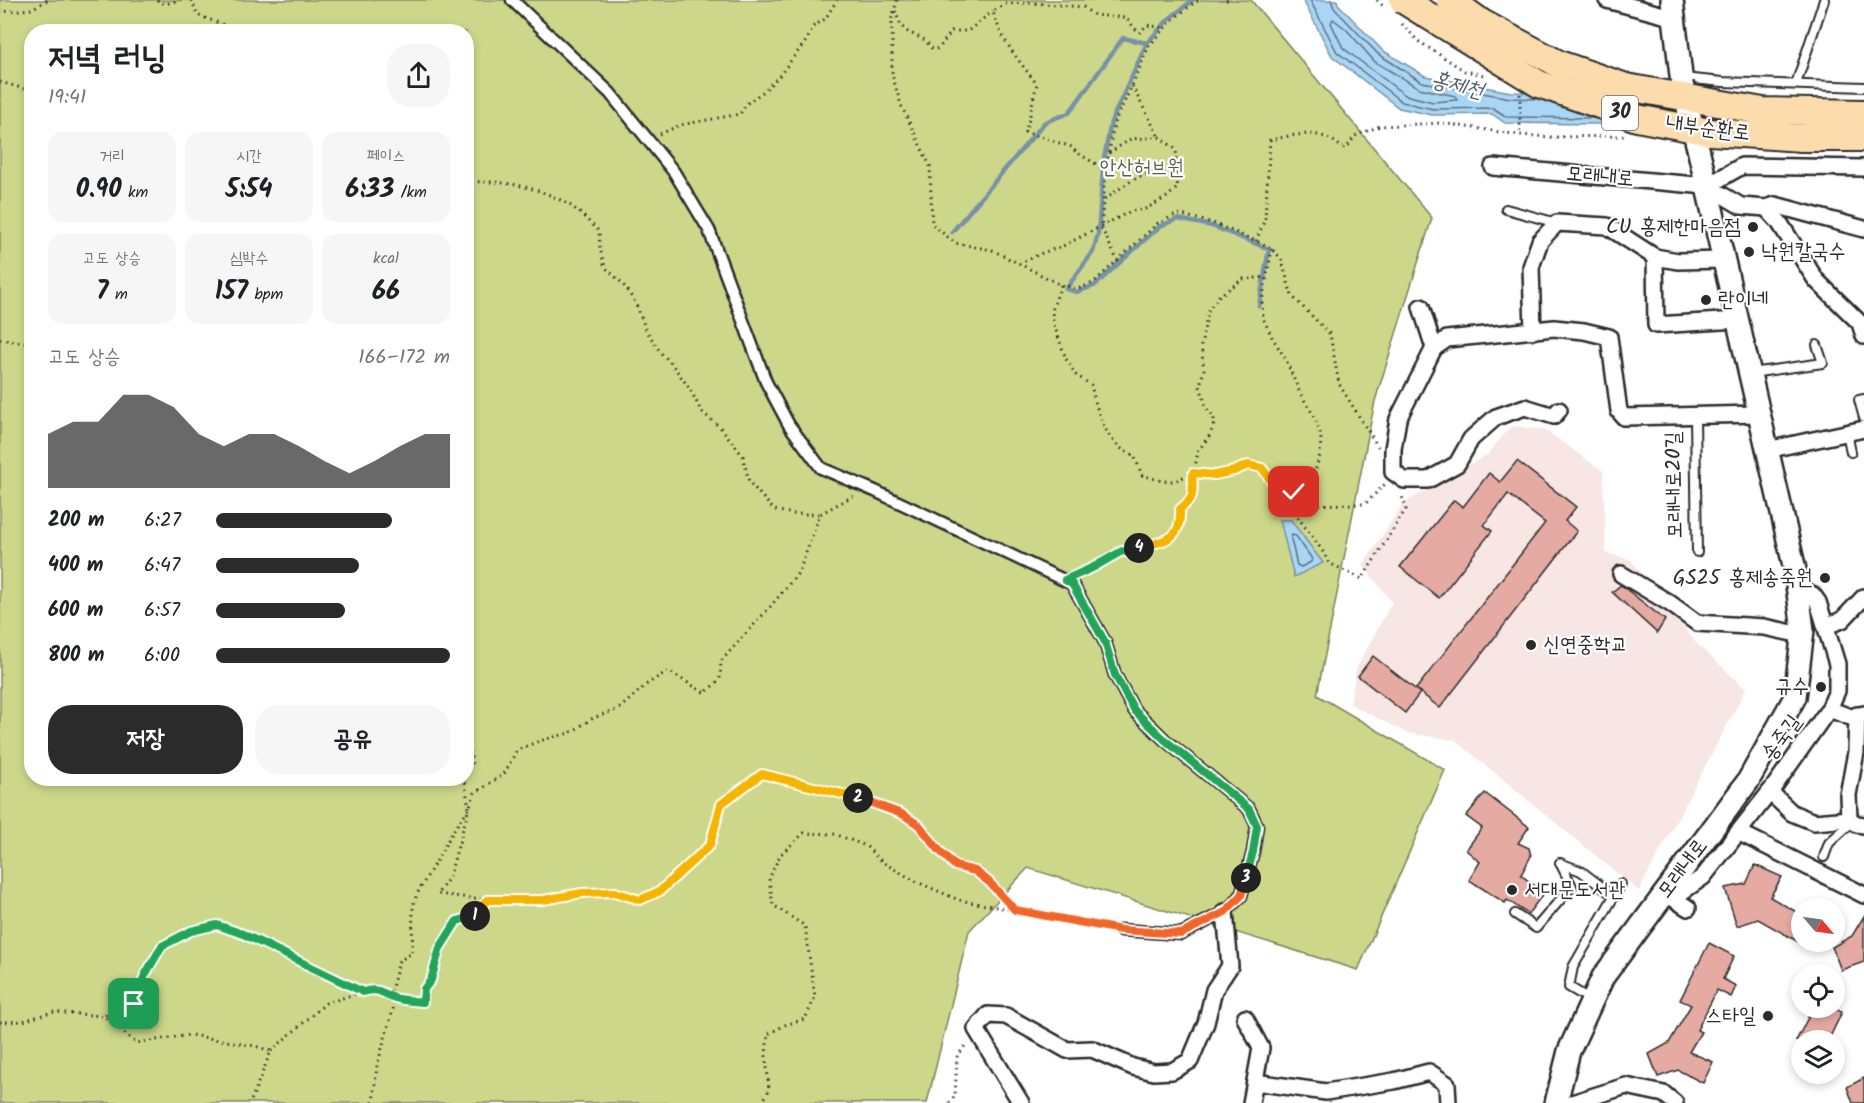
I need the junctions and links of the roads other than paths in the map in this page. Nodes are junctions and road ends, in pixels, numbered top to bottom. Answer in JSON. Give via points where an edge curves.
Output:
{"nodes":[{"id":1,"x":512,"y":0,"type":"edge"},
{"id":2,"x":1403,"y":0,"type":"edge"},
{"id":3,"x":1450,"y":0,"type":"edge"},
{"id":4,"x":1607,"y":0,"type":"edge"},
{"id":5,"x":1824,"y":0,"type":"edge"},
{"id":6,"x":1670,"y":6,"type":"edge"},
{"id":7,"x":1681,"y":81,"type":"junction"},
{"id":8,"x":1796,"y":84,"type":"junction"},
{"id":9,"x":1864,"y":87,"type":"edge"},
{"id":10,"x":1864,"y":113,"type":"edge"},
{"id":11,"x":1864,"y":138,"type":"edge"},
{"id":12,"x":1493,"y":167,"type":"dead end"},
{"id":13,"x":1864,"y":168,"type":"edge"},
{"id":14,"x":1707,"y":186,"type":"junction"},
{"id":15,"x":1766,"y":208,"type":"junction"},
{"id":16,"x":1506,"y":209,"type":"dead end"},
{"id":17,"x":1557,"y":223,"type":"junction"},
{"id":18,"x":1864,"y":229,"type":"edge"},
{"id":19,"x":1655,"y":257,"type":"junction"},
{"id":20,"x":1724,"y":260,"type":"junction"},
{"id":21,"x":1421,"y":307,"type":"dead end"},
{"id":22,"x":1738,"y":320,"type":"junction"},
{"id":23,"x":1533,"y":331,"type":"junction"},
{"id":24,"x":1864,"y":336,"type":"edge"},
{"id":25,"x":1817,"y":345,"type":"dead end"},
{"id":26,"x":1434,"y":348,"type":"junction"},
{"id":27,"x":1750,"y":373,"type":"junction"},
{"id":28,"x":1864,"y":399,"type":"edge"},
{"id":29,"x":1559,"y":411,"type":"dead end"},
{"id":30,"x":1759,"y":414,"type":"junction"},
{"id":31,"x":1695,"y":416,"type":"junction"},
{"id":32,"x":1864,"y":418,"type":"edge"},
{"id":33,"x":1864,"y":429,"type":"edge"},
{"id":34,"x":1846,"y":433,"type":"junction"},
{"id":35,"x":1767,"y":450,"type":"junction"},
{"id":36,"x":1851,"y":452,"type":"dead end"},
{"id":37,"x":1697,"y":552,"type":"dead end"},
{"id":38,"x":1621,"y":574,"type":"dead end"},
{"id":39,"x":1797,"y":586,"type":"junction"},
{"id":40,"x":1864,"y":597,"type":"edge"},
{"id":41,"x":1826,"y":626,"type":"junction"},
{"id":42,"x":1802,"y":634,"type":"junction"},
{"id":43,"x":1829,"y":709,"type":"junction"},
{"id":44,"x":1861,"y":715,"type":"edge"},
{"id":45,"x":1770,"y":792,"type":"junction"},
{"id":46,"x":1855,"y":822,"type":"edge"},
{"id":47,"x":1738,"y":832,"type":"junction"},
{"id":48,"x":1824,"y":857,"type":"dead end"},
{"id":49,"x":1621,"y":884,"type":"dead end"},
{"id":50,"x":1864,"y":895,"type":"edge"},
{"id":51,"x":1614,"y":896,"type":"junction"},
{"id":52,"x":1669,"y":896,"type":"junction"},
{"id":53,"x":1688,"y":908,"type":"dead end"},
{"id":54,"x":1225,"y":912,"type":"junction"},
{"id":55,"x":1515,"y":914,"type":"dead end"},
{"id":56,"x":1121,"y":930,"type":"road end"},
{"id":57,"x":1592,"y":1000,"type":"junction"},
{"id":58,"x":1245,"y":1018,"type":"dead end"},
{"id":59,"x":1255,"y":1082,"type":"junction"},
{"id":60,"x":1021,"y":1103,"type":"edge"},
{"id":61,"x":1251,"y":1103,"type":"edge"},
{"id":62,"x":1449,"y":1103,"type":"edge"},
{"id":63,"x":1556,"y":1103,"type":"edge"},
{"id":64,"x":1572,"y":1103,"type":"edge"},
{"id":65,"x":1674,"y":1103,"type":"edge"}],
"edges":[{"from":1,"to":54,"type":"street","via":[[609,93],[674,172],[709,230],[766,382],[789,425],[821,468],[1072,584],[1105,642],[1115,675],[1134,710],[1249,809],[1257,826],[1253,852],[1241,896]]},
{"from":2,"to":11,"type":"highway","name":"내부순환로","number":"30","bridge":true,"via":[[1539,84],[1637,118],[1710,132]]},
{"from":3,"to":10,"type":"highway","name":"내부순환로","number":"30","bridge":true,"via":[[1482,23],[1559,64],[1626,87],[1763,111]]},
{"from":4,"to":6,"type":"street"},
{"from":5,"to":8,"type":"lane"},
{"from":6,"to":7,"type":"main road","name":"모래내로"},
{"from":7,"to":8,"type":"lane"},
{"from":7,"to":14,"type":"main road","name":"모래내로","bridge":true},
{"from":8,"to":9,"type":"lane"},
{"from":12,"to":14,"type":"street","name":"모래내로"},
{"from":13,"to":14,"type":"street","via":[[1742,166]]},
{"from":14,"to":15,"type":"street","via":[[1741,206]]},
{"from":14,"to":20,"type":"main road","name":"모래내로"},
{"from":15,"to":18,"type":"street","via":[[1774,205]]},
{"from":15,"to":24,"type":"street","via":[[1816,280],[1860,323]]},
{"from":16,"to":17,"type":"lane"},
{"from":17,"to":19,"type":"street","via":[[1607,226]]},
{"from":17,"to":23,"type":"street","via":[[1540,241],[1531,267]]},
{"from":19,"to":20,"type":"street","via":[[1677,261]]},
{"from":19,"to":22,"type":"street","via":[[1656,325]]},
{"from":20,"to":22,"type":"main road","name":"모래내로"},
{"from":21,"to":26,"type":"street"},
{"from":22,"to":27,"type":"main road","name":"모래내로"},
{"from":23,"to":26,"type":"street","name":"모래내로20길","via":[[1447,339]]},
{"from":23,"to":31,"type":"street","name":"모래내로20길","via":[[1554,328],[1609,338],[1619,411],[1624,417]]},
{"from":25,"to":27,"type":"lane","via":[[1823,363]]},
{"from":26,"to":29,"type":"street","via":[[1398,419],[1393,472],[1404,480],[1428,480],[1457,464],[1471,439],[1496,417],[1525,407],[1554,416]]},
{"from":27,"to":30,"type":"main road","name":"모래내로"},
{"from":28,"to":32,"type":"lane","via":[[1859,400]]},
{"from":30,"to":31,"type":"street","name":"모래내로20길"},
{"from":30,"to":35,"type":"main road","name":"모래내로"},
{"from":31,"to":37,"type":"lane","name":"모래내로20길"},
{"from":33,"to":34,"type":"street"},
{"from":34,"to":35,"type":"street"},
{"from":34,"to":36,"type":"lane"},
{"from":35,"to":39,"type":"main road","name":"모래내로"},
{"from":38,"to":42,"type":"street","via":[[1697,623],[1764,627]]},
{"from":39,"to":41,"type":"street","name":"송죽길","via":[[1818,602]]},
{"from":39,"to":42,"type":"main road","name":"모래내로"},
{"from":40,"to":41,"type":"street","via":[[1842,620]]},
{"from":41,"to":43,"type":"street","name":"송죽길","via":[[1837,664],[1837,692]]},
{"from":42,"to":52,"type":"main road","name":"모래내로","via":[[1795,697],[1748,781]]},
{"from":43,"to":44,"type":"street","name":"송죽길","via":[[1850,717]]},
{"from":43,"to":45,"type":"street","name":"송죽길"},
{"from":44,"to":46,"type":"street","via":[[1848,795]]},
{"from":45,"to":46,"type":"street","name":"송죽길","via":[[1792,813],[1814,822]]},
{"from":45,"to":47,"type":"street","name":"송죽길"},
{"from":46,"to":48,"type":"lane","via":[[1829,843]]},
{"from":47,"to":50,"type":"street","via":[[1844,890]]},
{"from":47,"to":52,"type":"street","name":"송죽길","via":[[1703,877]]},
{"from":49,"to":51,"type":"lane"},
{"from":51,"to":55,"type":"lane","via":[[1581,871],[1560,863],[1572,886],[1536,928]]},
{"from":51,"to":57,"type":"lane","via":[[1573,968],[1569,987]]},
{"from":52,"to":53,"type":"street"},
{"from":52,"to":57,"type":"main road","name":"모래내로","via":[[1603,977]]},
{"from":54,"to":56,"type":"street","via":[[1181,934]]},
{"from":54,"to":60,"type":"street","via":[[1230,966],[1214,990],[1190,1061],[1172,1071],[1133,1067],[1092,1049],[1066,1050],[1006,1016],[988,1015],[976,1029]]},
{"from":57,"to":63,"type":"main road","name":"모래내로","via":[[1569,1051]]},
{"from":58,"to":59,"type":"street","via":[[1261,1048]]},
{"from":59,"to":61,"type":"street"},
{"from":59,"to":62,"type":"street","via":[[1326,1092],[1429,1072],[1447,1084]]},
{"from":64,"to":65,"type":"street","via":[[1626,1086],[1664,1094]]}]}
